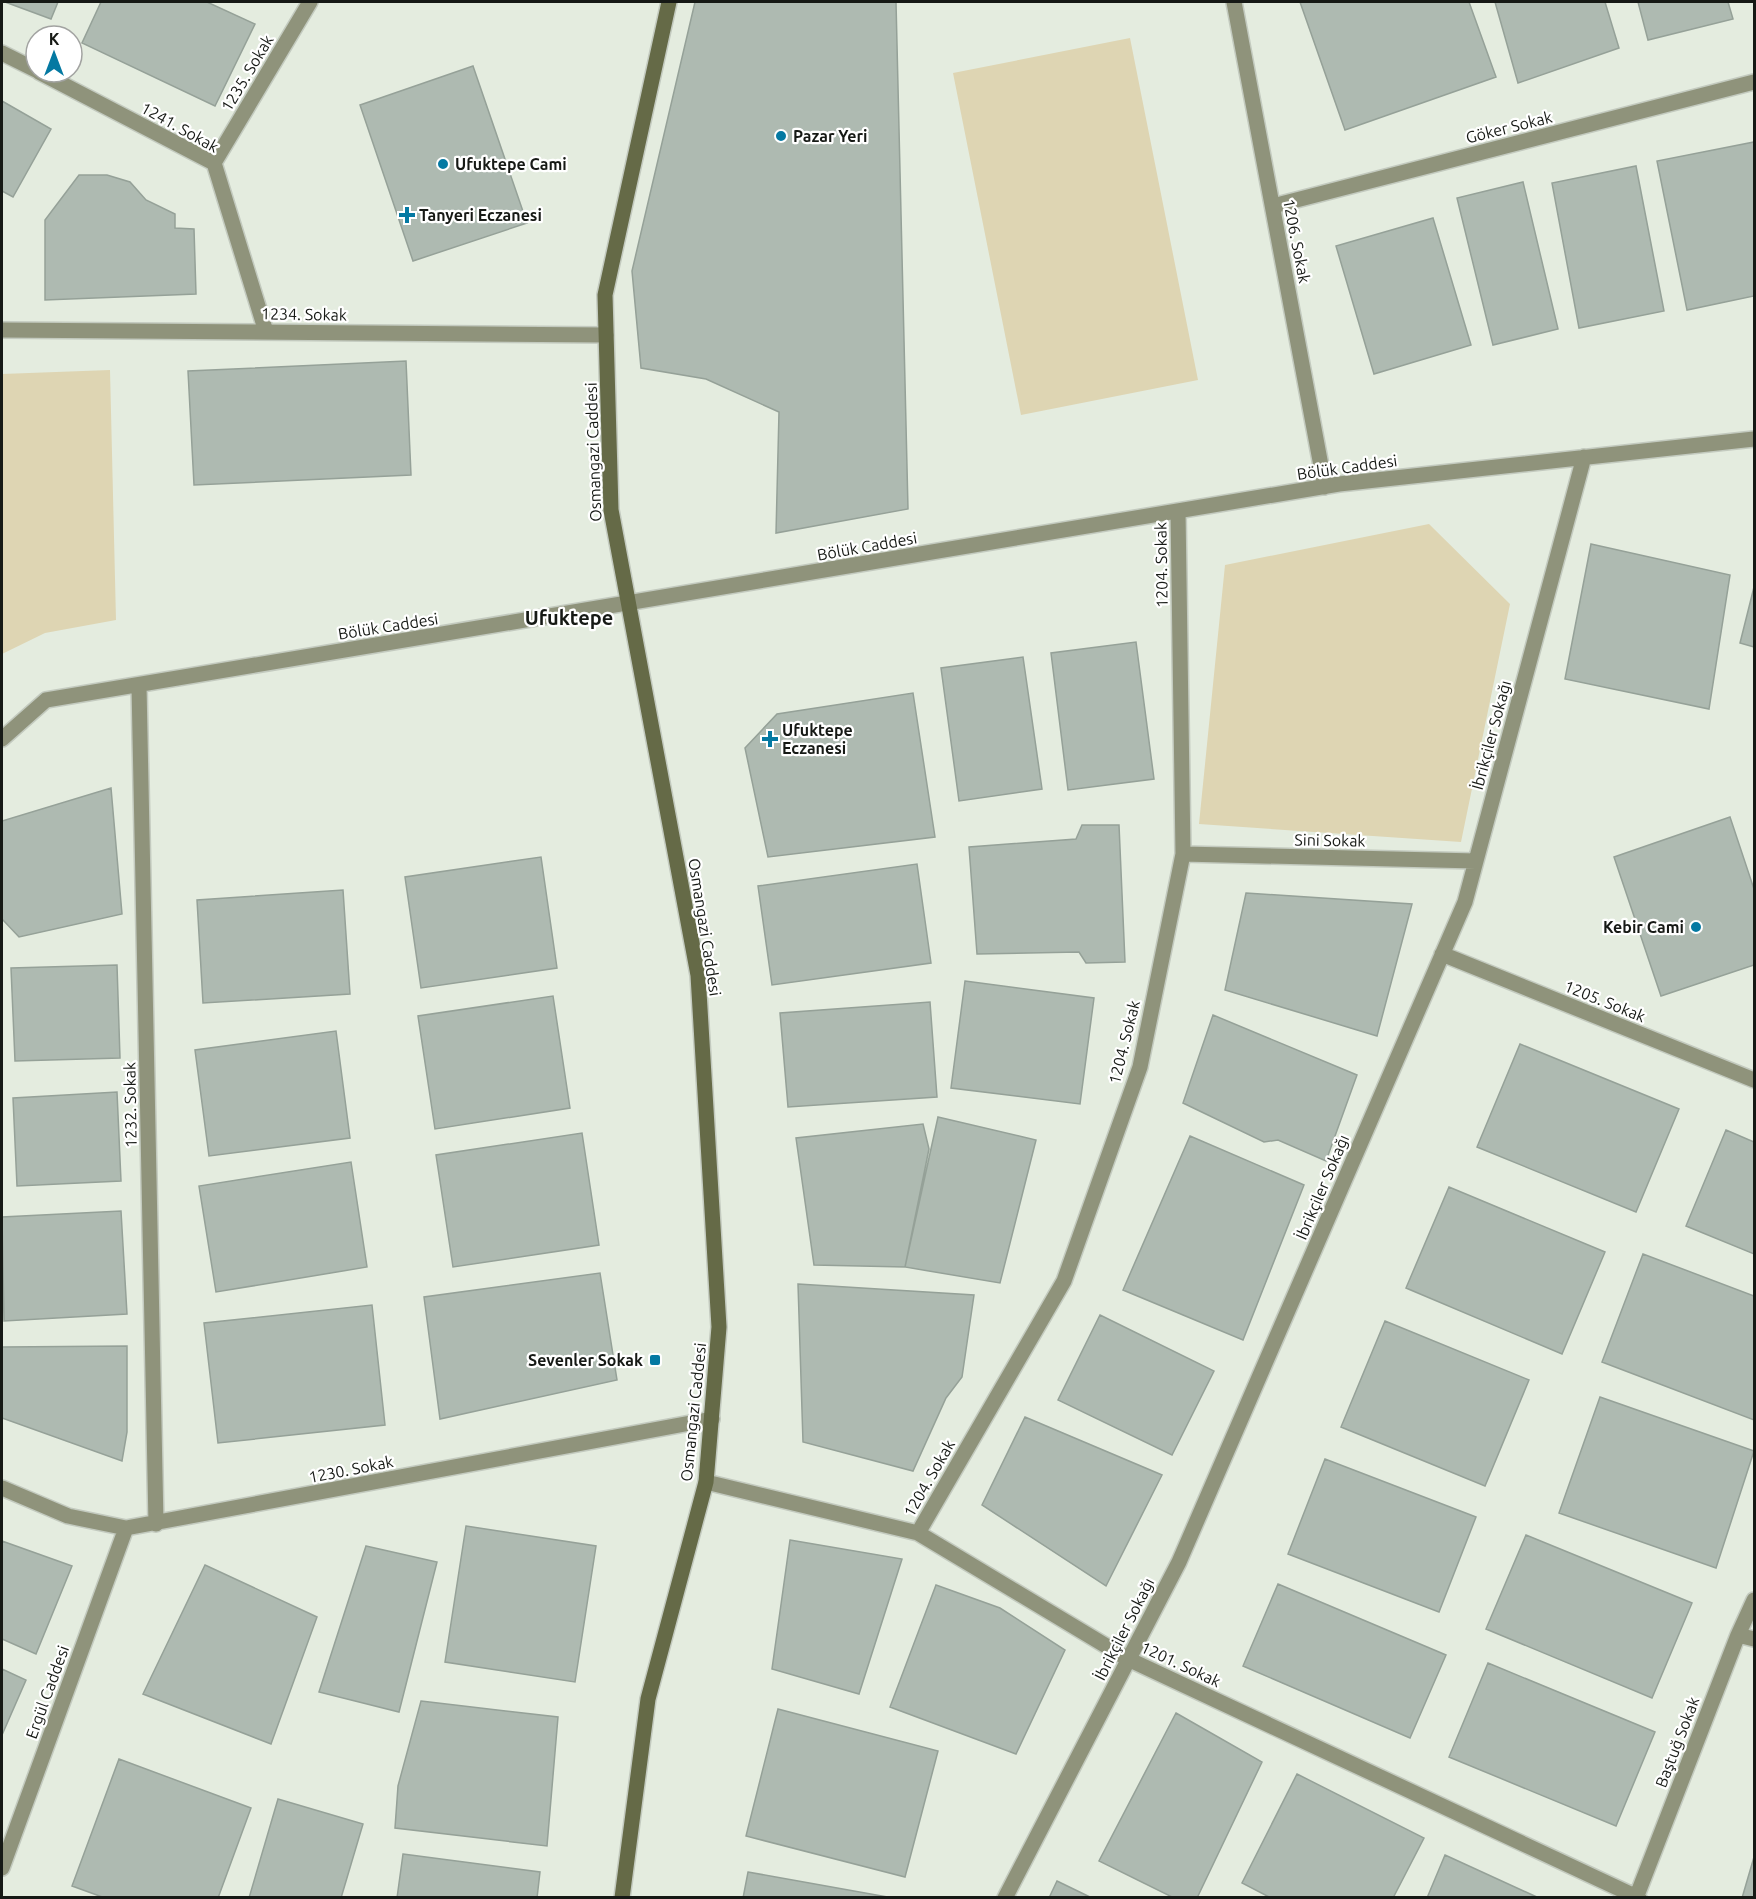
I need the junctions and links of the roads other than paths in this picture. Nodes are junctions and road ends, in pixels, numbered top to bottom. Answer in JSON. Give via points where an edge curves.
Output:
{"nodes":[{"id":1,"x":310,"y":2,"type":"edge"},
{"id":2,"x":669,"y":2,"type":"edge"},
{"id":3,"x":1234,"y":2,"type":"edge"},
{"id":4,"x":2,"y":52,"type":"edge"},
{"id":5,"x":24,"y":64,"type":"edge"},
{"id":6,"x":1755,"y":82,"type":"edge"},
{"id":7,"x":63,"y":84,"type":"edge"},
{"id":8,"x":214,"y":163,"type":"junction"},
{"id":9,"x":1272,"y":207,"type":"junction"},
{"id":10,"x":2,"y":330,"type":"edge"},
{"id":11,"x":266,"y":332,"type":"junction"},
{"id":12,"x":606,"y":335,"type":"junction"},
{"id":13,"x":1755,"y":439,"type":"edge"},
{"id":14,"x":1584,"y":457,"type":"junction"},
{"id":15,"x":1325,"y":487,"type":"junction"},
{"id":16,"x":1178,"y":511,"type":"junction"},
{"id":17,"x":628,"y":604,"type":"junction"},
{"id":18,"x":139,"y":686,"type":"junction"},
{"id":19,"x":2,"y":739,"type":"edge"},
{"id":20,"x":1183,"y":854,"type":"junction"},
{"id":21,"x":1476,"y":861,"type":"junction"},
{"id":22,"x":1442,"y":954,"type":"junction"},
{"id":23,"x":1755,"y":1080,"type":"edge"},
{"id":24,"x":712,"y":1419,"type":"junction"},
{"id":25,"x":706,"y":1482,"type":"junction"},
{"id":26,"x":2,"y":1488,"type":"edge"},
{"id":27,"x":156,"y":1524,"type":"junction"},
{"id":28,"x":126,"y":1528,"type":"junction"},
{"id":29,"x":918,"y":1533,"type":"junction"},
{"id":30,"x":1755,"y":1600,"type":"edge"},
{"id":31,"x":1738,"y":1635,"type":"junction"},
{"id":32,"x":1755,"y":1639,"type":"edge"},
{"id":33,"x":1128,"y":1659,"type":"junction"},
{"id":34,"x":2,"y":1868,"type":"edge"},
{"id":35,"x":1637,"y":1897,"type":"edge"},
{"id":36,"x":622,"y":1898,"type":"edge"},
{"id":37,"x":1005,"y":1898,"type":"edge"}],
"edges":[{"from":1,"to":8,"type":"street","name":"1235. Sokak"},
{"from":2,"to":12,"type":"main road","name":"Osmangazi Caddesi","via":[[606,295]]},
{"from":3,"to":9,"type":"street","name":"1206. Sokak"},
{"from":4,"to":5,"type":"street","name":"1241. Sokak"},
{"from":6,"to":9,"type":"street","name":"Göker Sokak"},
{"from":7,"to":8,"type":"street","name":"1241. Sokak"},
{"from":8,"to":11,"type":"street","name":"1241. Sokak"},
{"from":9,"to":15,"type":"street","name":"1206. Sokak"},
{"from":10,"to":11,"type":"street","name":"1234. Sokak"},
{"from":11,"to":12,"type":"street","name":"1234. Sokak"},
{"from":12,"to":17,"type":"main road","name":"Osmangazi Caddesi","via":[[610,510]]},
{"from":13,"to":14,"type":"street","name":"Bölük Caddesi"},
{"from":14,"to":15,"type":"street","name":"Bölük Caddesi"},
{"from":14,"to":21,"type":"street","name":"İbrikçiler Sokağı"},
{"from":15,"to":16,"type":"street","name":"Bölük Caddesi"},
{"from":16,"to":17,"type":"street","name":"Bölük Caddesi"},
{"from":16,"to":20,"type":"street","name":"1204. Sokak"},
{"from":17,"to":18,"type":"street","name":"Bölük Caddesi"},
{"from":17,"to":24,"type":"main road","name":"Osmangazi Caddesi","via":[[698,975],[719,1327]]},
{"from":18,"to":19,"type":"street","name":"Bölük Caddesi","via":[[46,700]]},
{"from":18,"to":27,"type":"street","name":"1232. Sokak"},
{"from":20,"to":21,"type":"street","name":"Sini Sokak"},
{"from":20,"to":29,"type":"street","name":"1204. Sokak","via":[[1140,1067],[1064,1281]]},
{"from":21,"to":22,"type":"street","name":"İbrikçiler Sokağı","via":[[1465,902]]},
{"from":22,"to":23,"type":"street","name":"1205. Sokak"},
{"from":22,"to":33,"type":"street","name":"İbrikçiler Sokağı","via":[[1179,1562]]},
{"from":24,"to":25,"type":"main road","name":"Osmangazi Caddesi"},
{"from":24,"to":27,"type":"street","name":"1230. Sokak"},
{"from":25,"to":29,"type":"street","name":"1201. Sokak"},
{"from":25,"to":36,"type":"main road","name":"Osmangazi Caddesi","via":[[648,1699]]},
{"from":26,"to":28,"type":"street","name":"1230. Sokak","via":[[68,1516]]},
{"from":27,"to":28,"type":"street","name":"1230. Sokak"},
{"from":28,"to":34,"type":"street","name":"Ergül Caddesi"},
{"from":29,"to":33,"type":"street","name":"1201. Sokak"},
{"from":30,"to":31,"type":"street","name":"Baştuğ Sokak"},
{"from":31,"to":32,"type":"street"},
{"from":31,"to":35,"type":"street","name":"Baştuğ Sokak"},
{"from":33,"to":35,"type":"street","name":"1201. Sokak"},
{"from":33,"to":37,"type":"street","name":"İbrikçiler Sokağı"}]}
